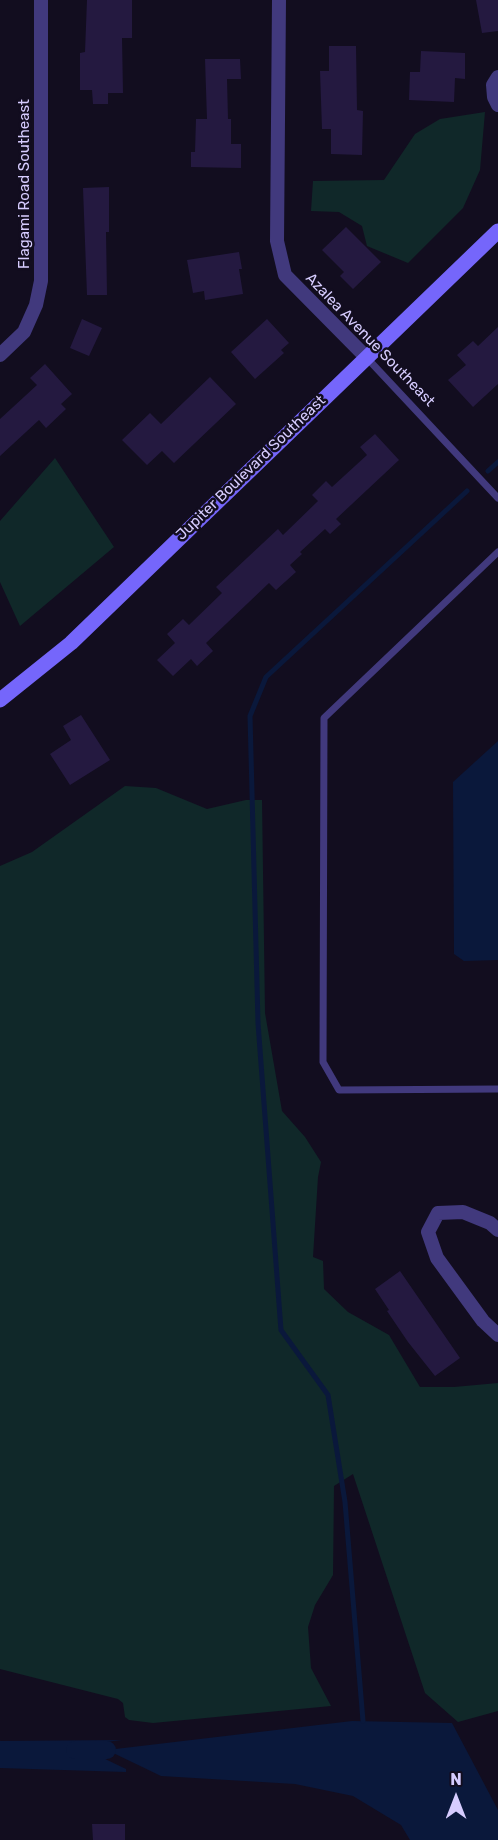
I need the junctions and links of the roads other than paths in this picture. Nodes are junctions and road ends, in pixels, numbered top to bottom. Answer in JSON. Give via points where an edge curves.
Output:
{"nodes":[{"id":1,"x":41,"y":0,"type":"edge"},
{"id":2,"x":279,"y":0,"type":"edge"},
{"id":3,"x":498,"y":77,"type":"edge"},
{"id":4,"x":498,"y":105,"type":"edge"},
{"id":5,"x":498,"y":231,"type":"edge"},
{"id":6,"x":0,"y":355,"type":"edge"},
{"id":7,"x":366,"y":357,"type":"junction"},
{"id":8,"x":498,"y":498,"type":"edge"},
{"id":9,"x":498,"y":552,"type":"edge"},
{"id":10,"x":0,"y":700,"type":"edge"},
{"id":11,"x":498,"y":1089,"type":"edge"},
{"id":12,"x":498,"y":1230,"type":"edge"},
{"id":13,"x":498,"y":1335,"type":"edge"}],
"edges":[{"from":1,"to":6,"type":"street","name":"Flagami Road Southeast","via":[[41,281],[24,332]]},
{"from":2,"to":7,"type":"street","name":"Azalea Avenue Southeast","via":[[277,242],[285,275]]},
{"from":3,"to":4,"type":"street","via":[[493,85]]},
{"from":5,"to":7,"type":"street","name":"Jupiter Boulevard Southeast"},
{"from":7,"to":8,"type":"lane","name":"Azalea Avenue Southeast"},
{"from":7,"to":10,"type":"street","name":"Jupiter Boulevard Southeast","via":[[71,643]]},
{"from":9,"to":11,"type":"lane","via":[[324,718],[323,1062],[339,1090]]},
{"from":12,"to":13,"type":"street","via":[[463,1212],[438,1213],[428,1232],[437,1258],[483,1321]]}]}
